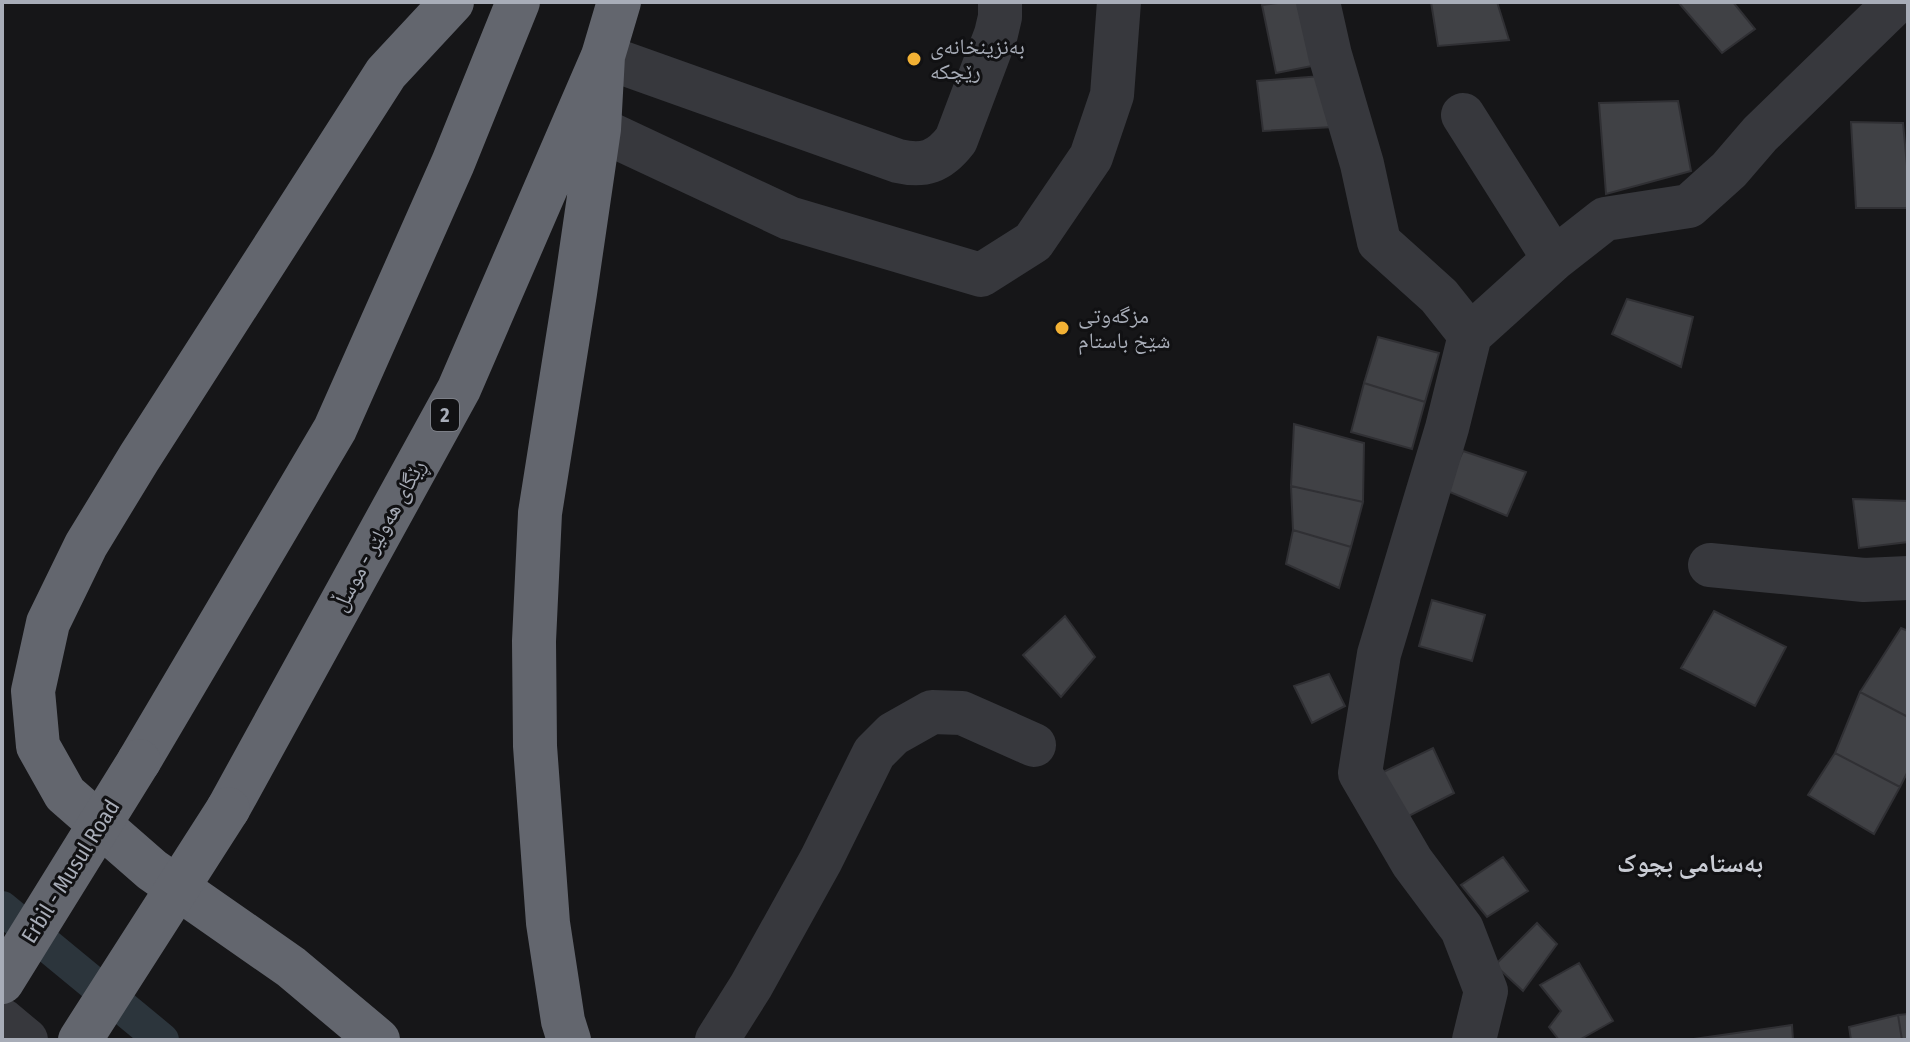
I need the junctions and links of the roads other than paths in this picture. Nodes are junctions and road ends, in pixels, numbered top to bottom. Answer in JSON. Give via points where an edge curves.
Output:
{"nodes":[{"id":1,"x":452,"y":2,"type":"edge"},
{"id":2,"x":518,"y":2,"type":"edge"},
{"id":3,"x":619,"y":2,"type":"edge"},
{"id":4,"x":1000,"y":2,"type":"edge"},
{"id":5,"x":1119,"y":2,"type":"edge"},
{"id":6,"x":1318,"y":2,"type":"edge"},
{"id":7,"x":1896,"y":2,"type":"edge"},
{"id":8,"x":603,"y":56,"type":"junction"},
{"id":9,"x":1463,"y":115,"type":"dead end"},
{"id":10,"x":599,"y":129,"type":"junction"},
{"id":11,"x":1554,"y":259,"type":"junction"},
{"id":12,"x":1470,"y":335,"type":"junction"},
{"id":13,"x":1710,"y":565,"type":"dead end"},
{"id":14,"x":1908,"y":578,"type":"edge"},
{"id":15,"x":1034,"y":745,"type":"dead end"},
{"id":16,"x":2,"y":982,"type":"edge"},
{"id":17,"x":2,"y":1020,"type":"edge"},
{"id":18,"x":26,"y":1040,"type":"edge"},
{"id":19,"x":80,"y":1040,"type":"edge"},
{"id":20,"x":378,"y":1040,"type":"edge"},
{"id":21,"x":569,"y":1040,"type":"edge"},
{"id":22,"x":717,"y":1040,"type":"edge"},
{"id":23,"x":1474,"y":1040,"type":"edge"}],
"edges":[{"from":1,"to":20,"type":"highway","via":[[386,73],[86,545],[48,623],[33,691],[38,746],[65,794],[152,870],[291,967]]},
{"from":2,"to":16,"type":"highway","name":"Erbil - Musul Road","bridge":true,"via":[[335,429]]},
{"from":3,"to":8,"type":"highway","name":"ڕێگای هەولێر - موسڵ","number":"2"},
{"from":4,"to":8,"type":"street","via":[[996,34],[956,140],[937,159],[924,163],[898,161]]},
{"from":5,"to":10,"type":"street","via":[[1112,95],[1091,157],[1033,242],[981,275],[789,218]]},
{"from":6,"to":12,"type":"street","via":[[1379,242],[1439,296]]},
{"from":7,"to":11,"type":"street","via":[[1689,206],[1605,219]]},
{"from":8,"to":10,"type":"highway"},
{"from":8,"to":19,"type":"highway","name":"ڕێگای هەولێر - موسڵ","number":"2","bridge":true,"via":[[459,389],[228,809]]},
{"from":9,"to":11,"type":"street"},
{"from":10,"to":21,"type":"highway","via":[[540,513],[534,641],[535,746],[548,923]]},
{"from":11,"to":12,"type":"street"},
{"from":12,"to":23,"type":"street","via":[[1379,654],[1360,773],[1412,862],[1462,929],[1486,991]]},
{"from":13,"to":14,"type":"street","via":[[1864,580]]},
{"from":15,"to":22,"type":"street","via":[[962,713],[932,712],[893,734],[874,753],[821,860]]},
{"from":17,"to":18,"type":"street"}]}
